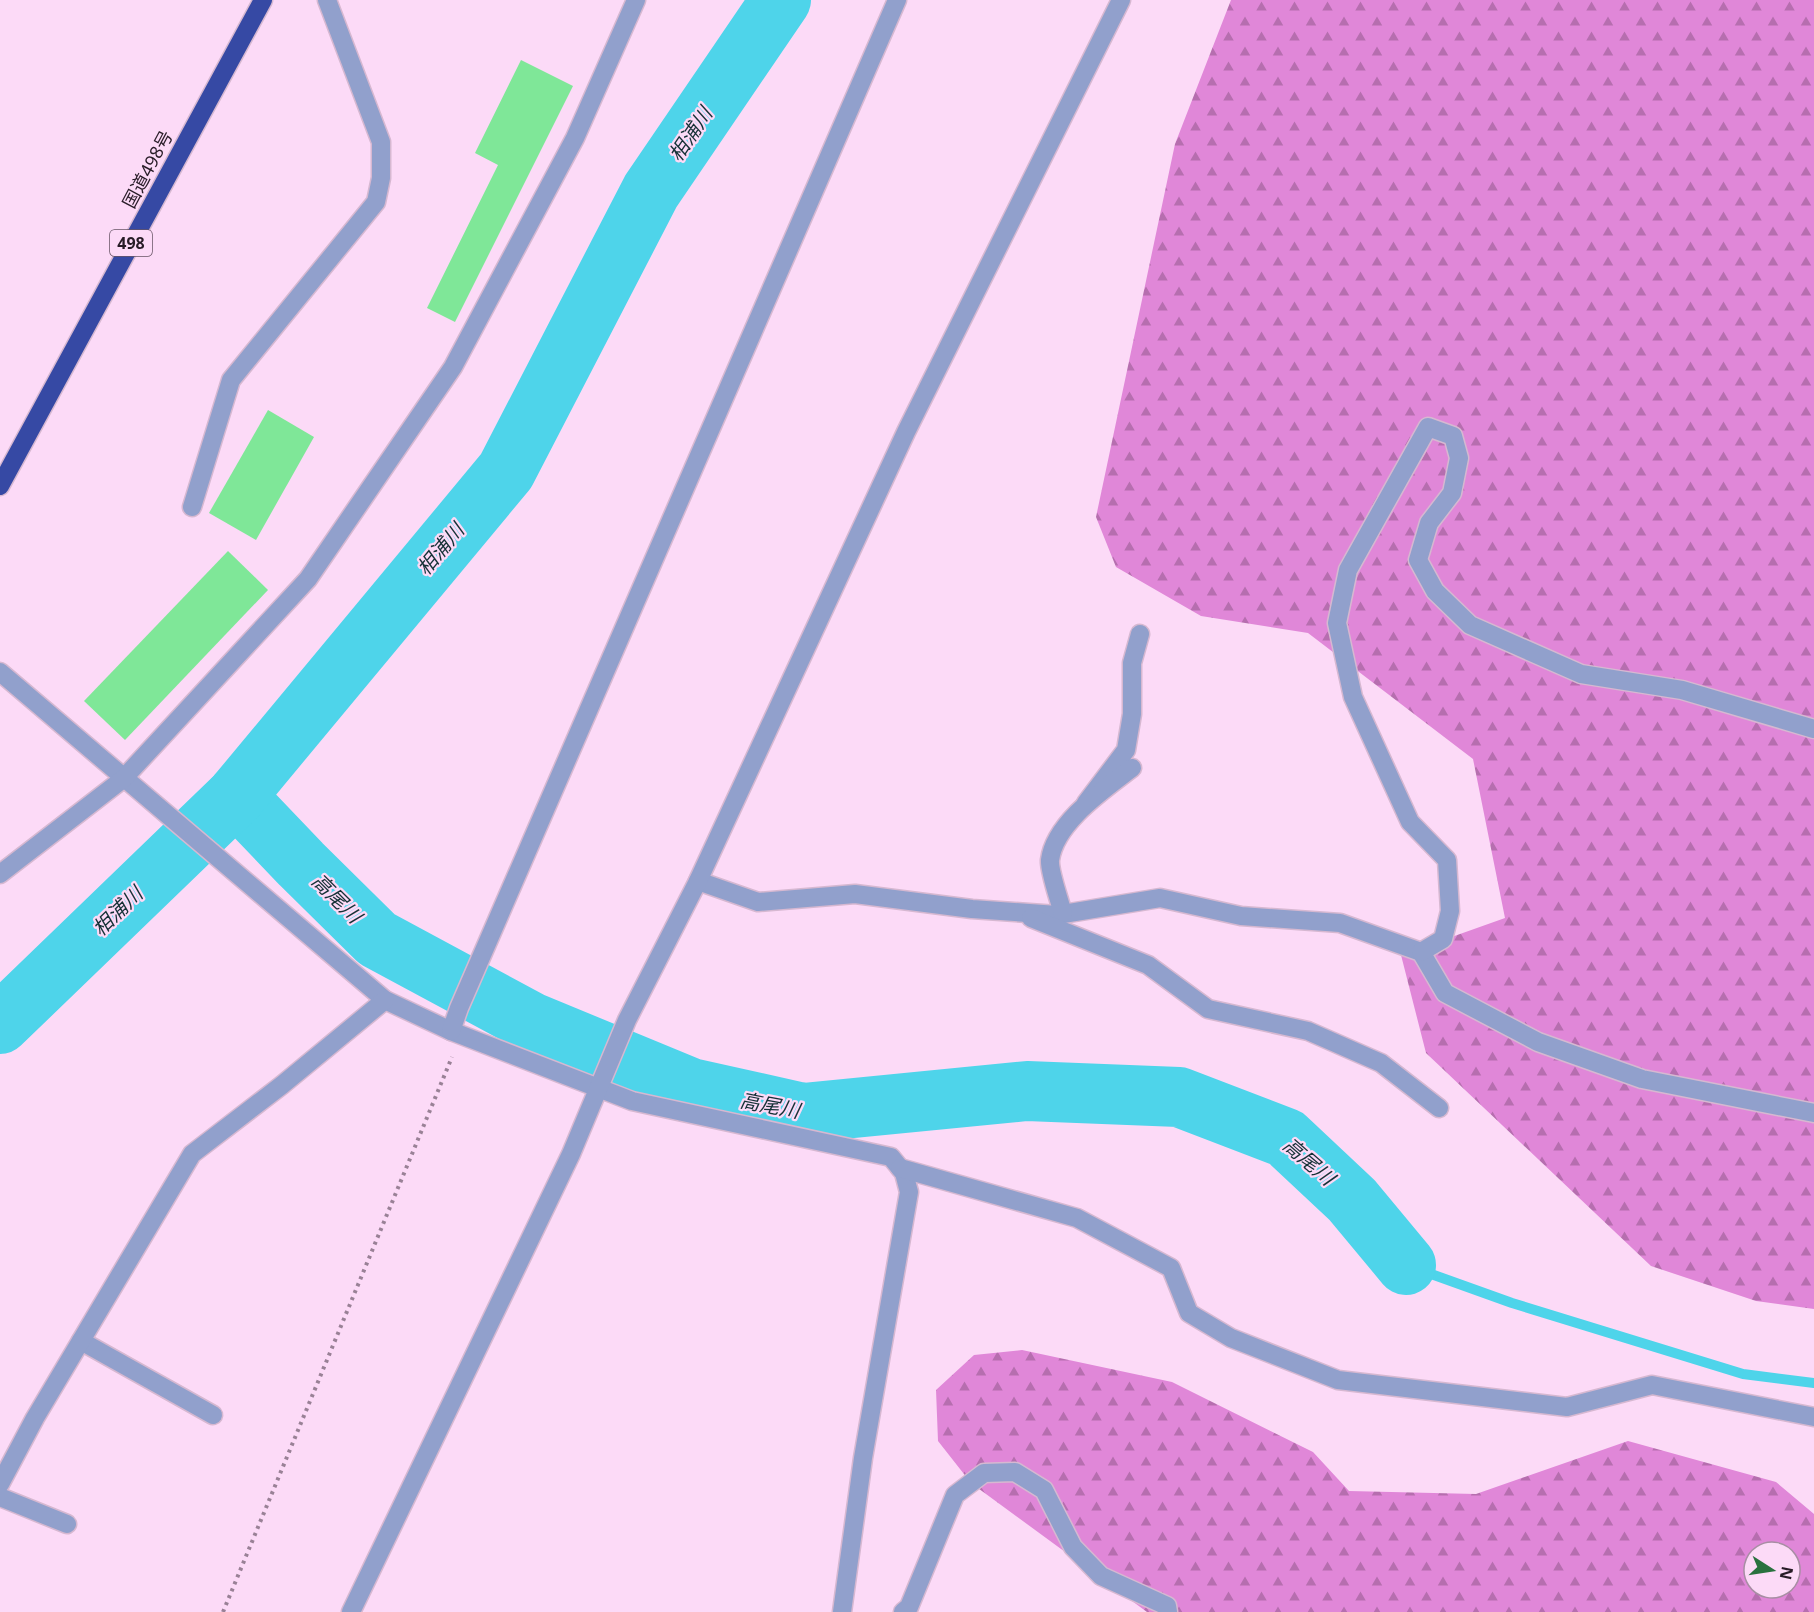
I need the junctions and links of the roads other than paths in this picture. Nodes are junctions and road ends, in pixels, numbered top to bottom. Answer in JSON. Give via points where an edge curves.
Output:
{"nodes":[{"id":1,"x":263,"y":0,"type":"edge"},
{"id":2,"x":327,"y":0,"type":"edge"},
{"id":3,"x":636,"y":0,"type":"edge"},
{"id":4,"x":897,"y":0,"type":"edge"},
{"id":5,"x":1121,"y":0,"type":"edge"},
{"id":6,"x":0,"y":486,"type":"edge"},
{"id":7,"x":192,"y":507,"type":"dead end"},
{"id":8,"x":1140,"y":634,"type":"dead end"},
{"id":9,"x":0,"y":672,"type":"edge"},
{"id":10,"x":1814,"y":729,"type":"edge"},
{"id":11,"x":1132,"y":768,"type":"dead end"},
{"id":12,"x":123,"y":779,"type":"junction"},
{"id":13,"x":1086,"y":803,"type":"junction"},
{"id":14,"x":0,"y":874,"type":"edge"},
{"id":15,"x":698,"y":881,"type":"junction"},
{"id":16,"x":1015,"y":912,"type":"junction"},
{"id":17,"x":1063,"y":914,"type":"junction"},
{"id":18,"x":1421,"y":952,"type":"junction"},
{"id":19,"x":385,"y":1000,"type":"junction"},
{"id":20,"x":456,"y":1033,"type":"junction"},
{"id":21,"x":598,"y":1088,"type":"junction"},
{"id":22,"x":1439,"y":1108,"type":"dead end"},
{"id":23,"x":1814,"y":1113,"type":"edge"},
{"id":24,"x":900,"y":1168,"type":"junction"},
{"id":25,"x":81,"y":1341,"type":"junction"},
{"id":26,"x":213,"y":1415,"type":"dead end"},
{"id":27,"x":1814,"y":1417,"type":"edge"},
{"id":28,"x":0,"y":1484,"type":"edge"},
{"id":29,"x":0,"y":1497,"type":"edge"},
{"id":30,"x":67,"y":1524,"type":"dead end"},
{"id":31,"x":351,"y":1612,"type":"edge"},
{"id":32,"x":842,"y":1612,"type":"edge"},
{"id":33,"x":903,"y":1612,"type":"edge"},
{"id":34,"x":1168,"y":1612,"type":"edge"}],
"edges":[{"from":1,"to":6,"type":"highway","name":"国道498号","number":"498"},
{"from":2,"to":7,"type":"street","via":[[381,142],[376,202],[231,380]]},
{"from":3,"to":12,"type":"street","via":[[574,138],[453,367],[308,579]]},
{"from":4,"to":20,"type":"street","via":[[459,1008]]},
{"from":5,"to":15,"type":"street","via":[[906,432]]},
{"from":8,"to":13,"type":"street","via":[[1132,663],[1132,714],[1126,750]]},
{"from":9,"to":12,"type":"street"},
{"from":10,"to":18,"type":"street","via":[[1682,690],[1581,674],[1470,625],[1435,591],[1418,560],[1429,523],[1452,493],[1460,458],[1454,436],[1428,427],[1348,570],[1337,623],[1353,697],[1410,822],[1447,860],[1450,911],[1443,939]]},
{"from":11,"to":13,"type":"street"},
{"from":12,"to":14,"type":"street"},
{"from":12,"to":19,"type":"street"},
{"from":13,"to":17,"type":"street","via":[[1061,833],[1050,860]]},
{"from":15,"to":16,"type":"street","via":[[758,902],[855,894]]},
{"from":15,"to":21,"type":"street","via":[[627,1020]]},
{"from":16,"to":17,"type":"street"},
{"from":16,"to":22,"type":"street","via":[[1148,965],[1208,1009],[1308,1031],[1381,1063]]},
{"from":17,"to":18,"type":"street","via":[[1160,898],[1241,916],[1340,923]]},
{"from":18,"to":23,"type":"street","via":[[1445,993],[1538,1042],[1642,1079]]},
{"from":19,"to":20,"type":"street"},
{"from":19,"to":25,"type":"street","via":[[192,1154]]},
{"from":20,"to":21,"type":"street"},
{"from":21,"to":24,"type":"street","via":[[632,1101],[873,1152],[891,1157]]},
{"from":21,"to":31,"type":"street","via":[[571,1154]]},
{"from":24,"to":27,"type":"street","via":[[1077,1218],[1171,1268],[1189,1313],[1231,1338],[1338,1380],[1567,1407],[1652,1384]]},
{"from":24,"to":32,"type":"street","via":[[909,1192],[863,1458]]},
{"from":25,"to":26,"type":"street"},
{"from":25,"to":28,"type":"street"},
{"from":29,"to":30,"type":"street"},
{"from":33,"to":34,"type":"street","via":[[909,1608],[955,1495],[984,1473],[1015,1472],[1044,1490],[1073,1547],[1101,1576],[1167,1606]]}]}
